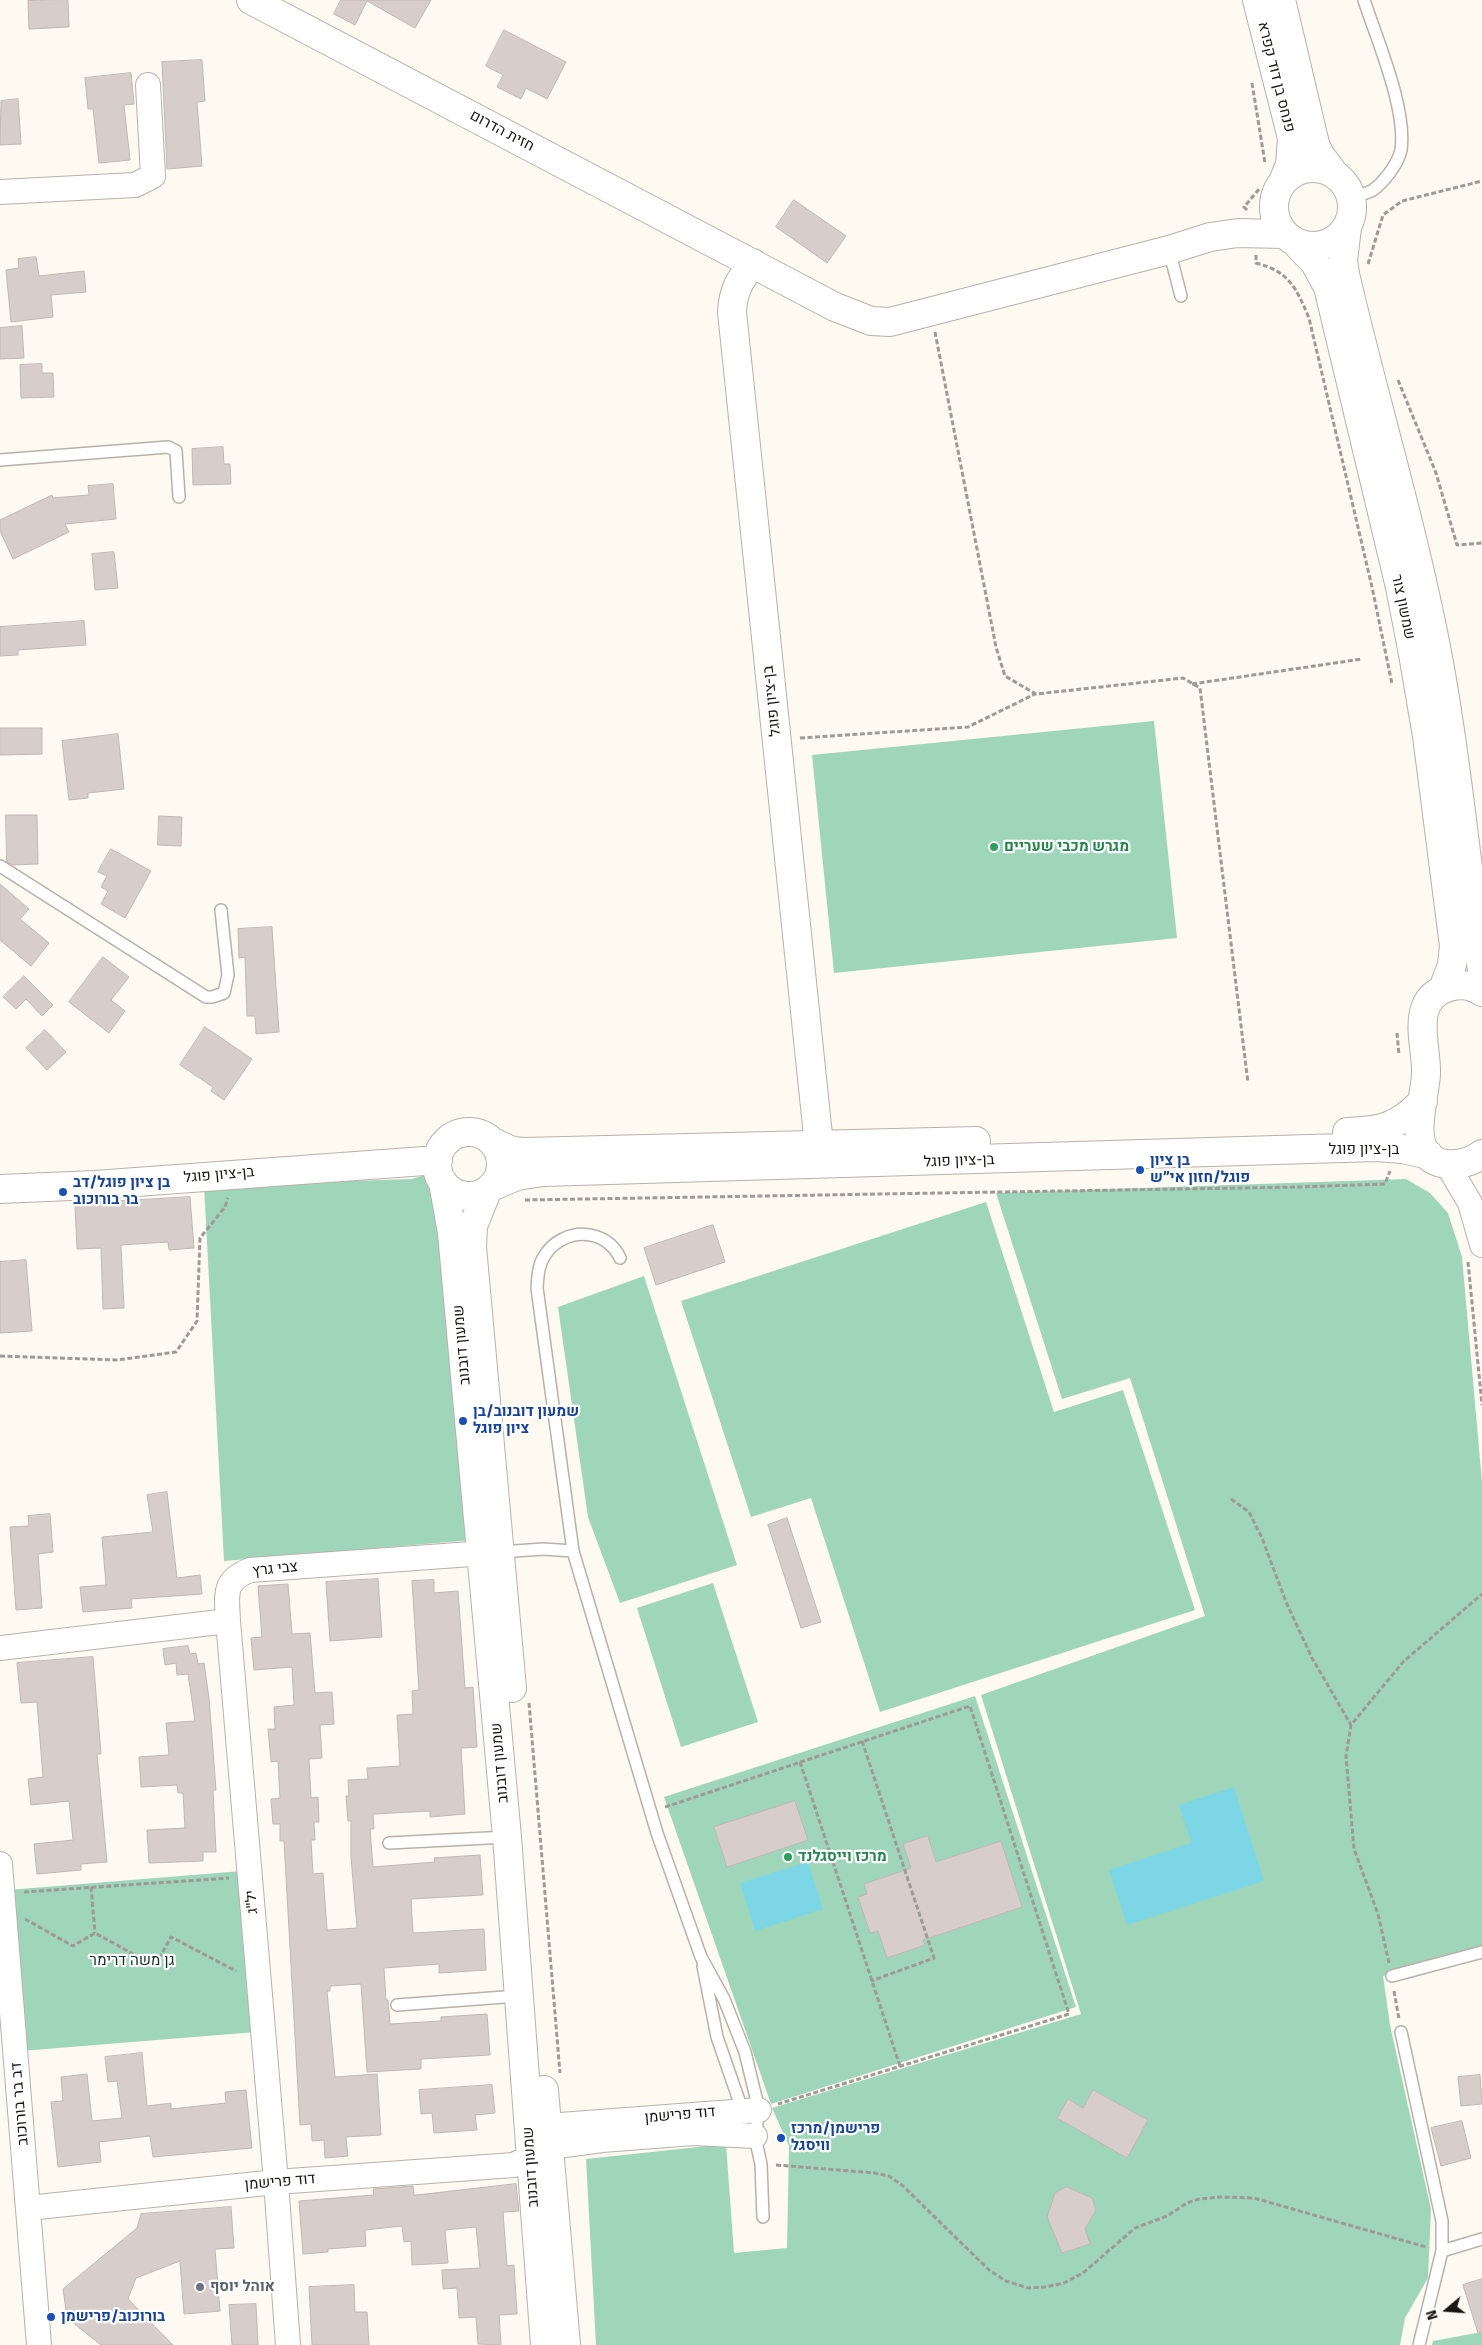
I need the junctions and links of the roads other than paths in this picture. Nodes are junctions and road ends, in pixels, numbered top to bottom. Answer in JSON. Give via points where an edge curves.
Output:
{"nodes":[{"id":1,"x":252,"y":0,"type":"edge"},
{"id":2,"x":1258,"y":0,"type":"edge"},
{"id":3,"x":1281,"y":0,"type":"edge"},
{"id":4,"x":1364,"y":0,"type":"edge"},
{"id":5,"x":148,"y":85,"type":"dead end"},
{"id":6,"x":1272,"y":182,"type":"junction"},
{"id":7,"x":1343,"y":186,"type":"junction"},
{"id":8,"x":0,"y":192,"type":"edge"},
{"id":9,"x":1252,"y":223,"type":"junction"},
{"id":10,"x":1346,"y":226,"type":"junction"},
{"id":11,"x":1289,"y":237,"type":"junction"},
{"id":12,"x":1169,"y":250,"type":"junction"},
{"id":13,"x":753,"y":263,"type":"junction"},
{"id":14,"x":1181,"y":296,"type":"dead end"},
{"id":15,"x":0,"y":460,"type":"edge"},
{"id":16,"x":179,"y":497,"type":"dead end"},
{"id":17,"x":0,"y":866,"type":"edge"},
{"id":18,"x":221,"y":910,"type":"dead end"},
{"id":19,"x":1482,"y":970,"type":"edge"},
{"id":20,"x":1443,"y":990,"type":"junction"},
{"id":21,"x":1482,"y":992,"type":"edge"},
{"id":22,"x":1423,"y":1101,"type":"junction"},
{"id":23,"x":493,"y":1142,"type":"junction"},
{"id":24,"x":819,"y":1145,"type":"junction"},
{"id":25,"x":1482,"y":1154,"type":"edge"},
{"id":26,"x":1438,"y":1160,"type":"junction"},
{"id":27,"x":440,"y":1171,"type":"junction"},
{"id":28,"x":0,"y":1189,"type":"edge"},
{"id":29,"x":489,"y":1189,"type":"junction"},
{"id":30,"x":1475,"y":1251,"type":"edge"},
{"id":31,"x":620,"y":1258,"type":"dead end"},
{"id":32,"x":573,"y":1551,"type":"junction"},
{"id":33,"x":491,"y":1552,"type":"junction"},
{"id":34,"x":228,"y":1621,"type":"junction"},
{"id":35,"x":0,"y":1648,"type":"edge"},
{"id":36,"x":507,"y":1837,"type":"junction"},
{"id":37,"x":389,"y":1843,"type":"dead end"},
{"id":38,"x":0,"y":1864,"type":"edge"},
{"id":39,"x":1482,"y":1952,"type":"edge"},
{"id":40,"x":701,"y":1957,"type":"junction"},
{"id":41,"x":1392,"y":1976,"type":"road end"},
{"id":42,"x":518,"y":1996,"type":"junction"},
{"id":43,"x":397,"y":2005,"type":"dead end"},
{"id":44,"x":1400,"y":2032,"type":"road end"},
{"id":45,"x":750,"y":2110,"type":"junction"},
{"id":46,"x":755,"y":2136,"type":"junction"},
{"id":47,"x":542,"y":2143,"type":"junction"},
{"id":48,"x":276,"y":2182,"type":"junction"},
{"id":49,"x":28,"y":2208,"type":"junction"},
{"id":50,"x":763,"y":2217,"type":"dead end"},
{"id":51,"x":1482,"y":2239,"type":"edge"},
{"id":52,"x":1442,"y":2252,"type":"junction"},
{"id":53,"x":39,"y":2345,"type":"edge"},
{"id":54,"x":288,"y":2345,"type":"edge"},
{"id":55,"x":545,"y":2345,"type":"edge"},
{"id":56,"x":566,"y":2345,"type":"edge"},
{"id":57,"x":1419,"y":2345,"type":"edge"}],
"edges":[{"from":1,"to":13,"type":"street","name":"חזית הדרום"},
{"from":2,"to":6,"type":"street","name":"פנחס בן דוד קפרא","via":[[1292,138],[1290,164]]},
{"from":3,"to":7,"type":"street","name":"פנחס בן דוד קפרא","via":[[1315,144]]},
{"from":4,"to":7,"type":"lane","via":[[1396,101],[1401,128],[1400,151],[1393,167],[1372,192]]},
{"from":5,"to":8,"type":"street","via":[[154,168],[153,176],[147,181],[135,185]]},
{"from":6,"to":7,"type":"street","via":[[1302,169],[1314,168],[1326,170]]},
{"from":6,"to":9,"type":"street","name":"חזית הדרום"},
{"from":6,"to":11,"type":"street","via":[[1275,216]]},
{"from":7,"to":10,"type":"street","via":[[1352,207]]},
{"from":9,"to":11,"type":"street"},
{"from":9,"to":12,"type":"street","name":"חזית הדרום"},
{"from":10,"to":11,"type":"street","via":[[1332,241],[1323,245],[1312,246]]},
{"from":10,"to":19,"type":"street","name":"שמשון צור","via":[[1346,274],[1439,662],[1463,815]]},
{"from":11,"to":20,"type":"street","name":"שמשון צור","via":[[1315,263],[1328,287],[1409,635],[1427,736],[1454,946],[1452,965]]},
{"from":12,"to":13,"type":"street","name":"חזית הדרום","via":[[890,322],[871,320],[835,307]]},
{"from":12,"to":14,"type":"lane"},
{"from":13,"to":24,"type":"street","name":"בן-ציון פוגל","via":[[738,282],[732,312]]},
{"from":15,"to":16,"type":"lane","via":[[168,447],[176,451]]},
{"from":17,"to":18,"type":"lane","via":[[206,997],[224,993],[228,975]]},
{"from":20,"to":21,"type":"street","via":[[1464,985]]},
{"from":20,"to":22,"type":"street","via":[[1432,997],[1422,1016],[1426,1066]]},
{"from":22,"to":24,"type":"street","name":"בן-ציון פוגל","via":[[1401,1121],[1367,1132]]},
{"from":22,"to":26,"type":"street","via":[[1419,1133],[1423,1147]]},
{"from":23,"to":24,"type":"street","name":"בן-ציון פוגל","via":[[512,1151],[524,1152]]},
{"from":23,"to":27,"type":"street","via":[[480,1133],[460,1133],[446,1141]]},
{"from":23,"to":29,"type":"street","via":[[500,1153],[502,1165],[499,1177]]},
{"from":25,"to":26,"type":"street","via":[[1467,1162]]},
{"from":26,"to":29,"type":"street","name":"בן-ציון פוגל","via":[[1392,1148],[542,1172],[516,1176]]},
{"from":26,"to":30,"type":"street","via":[[1470,1203]]},
{"from":27,"to":28,"type":"street","name":"בן-ציון פוגל","via":[[236,1174]]},
{"from":27,"to":29,"type":"street","via":[[461,1195],[471,1196]]},
{"from":27,"to":33,"type":"street","name":"שמעון דובנוב","via":[[452,1233]]},
{"from":29,"to":33,"type":"street","name":"שמעון דובנוב","via":[[473,1226],[472,1247]]},
{"from":31,"to":32,"type":"lane","via":[[615,1247],[590,1233],[572,1236],[556,1244],[545,1254],[538,1268],[537,1288]]},
{"from":32,"to":33,"type":"lane"},
{"from":32,"to":40,"type":"lane","via":[[650,1812]]},
{"from":33,"to":34,"type":"street","name":"צבי גרץ","via":[[250,1570],[237,1575],[230,1584],[227,1592]]},
{"from":33,"to":36,"type":"street","name":"שמעון דובנוב"},
{"from":33,"to":47,"type":"street","name":"שמעון דובנוב"},
{"from":34,"to":35,"type":"street"},
{"from":34,"to":48,"type":"street","name":"יל\"ג"},
{"from":36,"to":37,"type":"lane"},
{"from":36,"to":42,"type":"street","name":"שמעון דובנוב"},
{"from":38,"to":49,"type":"street","name":"דב בר בורוכוב"},
{"from":39,"to":41,"type":"lane"},
{"from":40,"to":45,"type":"lane","via":[[717,2037]]},
{"from":40,"to":45,"type":"lane","via":[[738,2033],[754,2085]]},
{"from":42,"to":43,"type":"lane"},
{"from":42,"to":47,"type":"street","name":"שמעון דובנוב"},
{"from":44,"to":52,"type":"lane","via":[[1442,2221]]},
{"from":45,"to":46,"type":"lane"},
{"from":45,"to":46,"type":"lane"},
{"from":45,"to":47,"type":"street","name":"דוד פרישמן"},
{"from":46,"to":47,"type":"street","name":"דוד פרישמן","via":[[694,2133]]},
{"from":46,"to":50,"type":"lane","via":[[761,2164]]},
{"from":47,"to":48,"type":"street","name":"דוד פרישמן","via":[[514,2164]]},
{"from":47,"to":55,"type":"street","name":"שמעון דובנוב"},
{"from":47,"to":56,"type":"street","name":"שמעון דובנוב"},
{"from":48,"to":49,"type":"street","name":"דוד פרישמן"},
{"from":48,"to":54,"type":"street","name":"יל\"ג"},
{"from":49,"to":53,"type":"street","name":"דב בר בורוכוב"},
{"from":51,"to":52,"type":"lane"},
{"from":52,"to":57,"type":"lane"}]}
